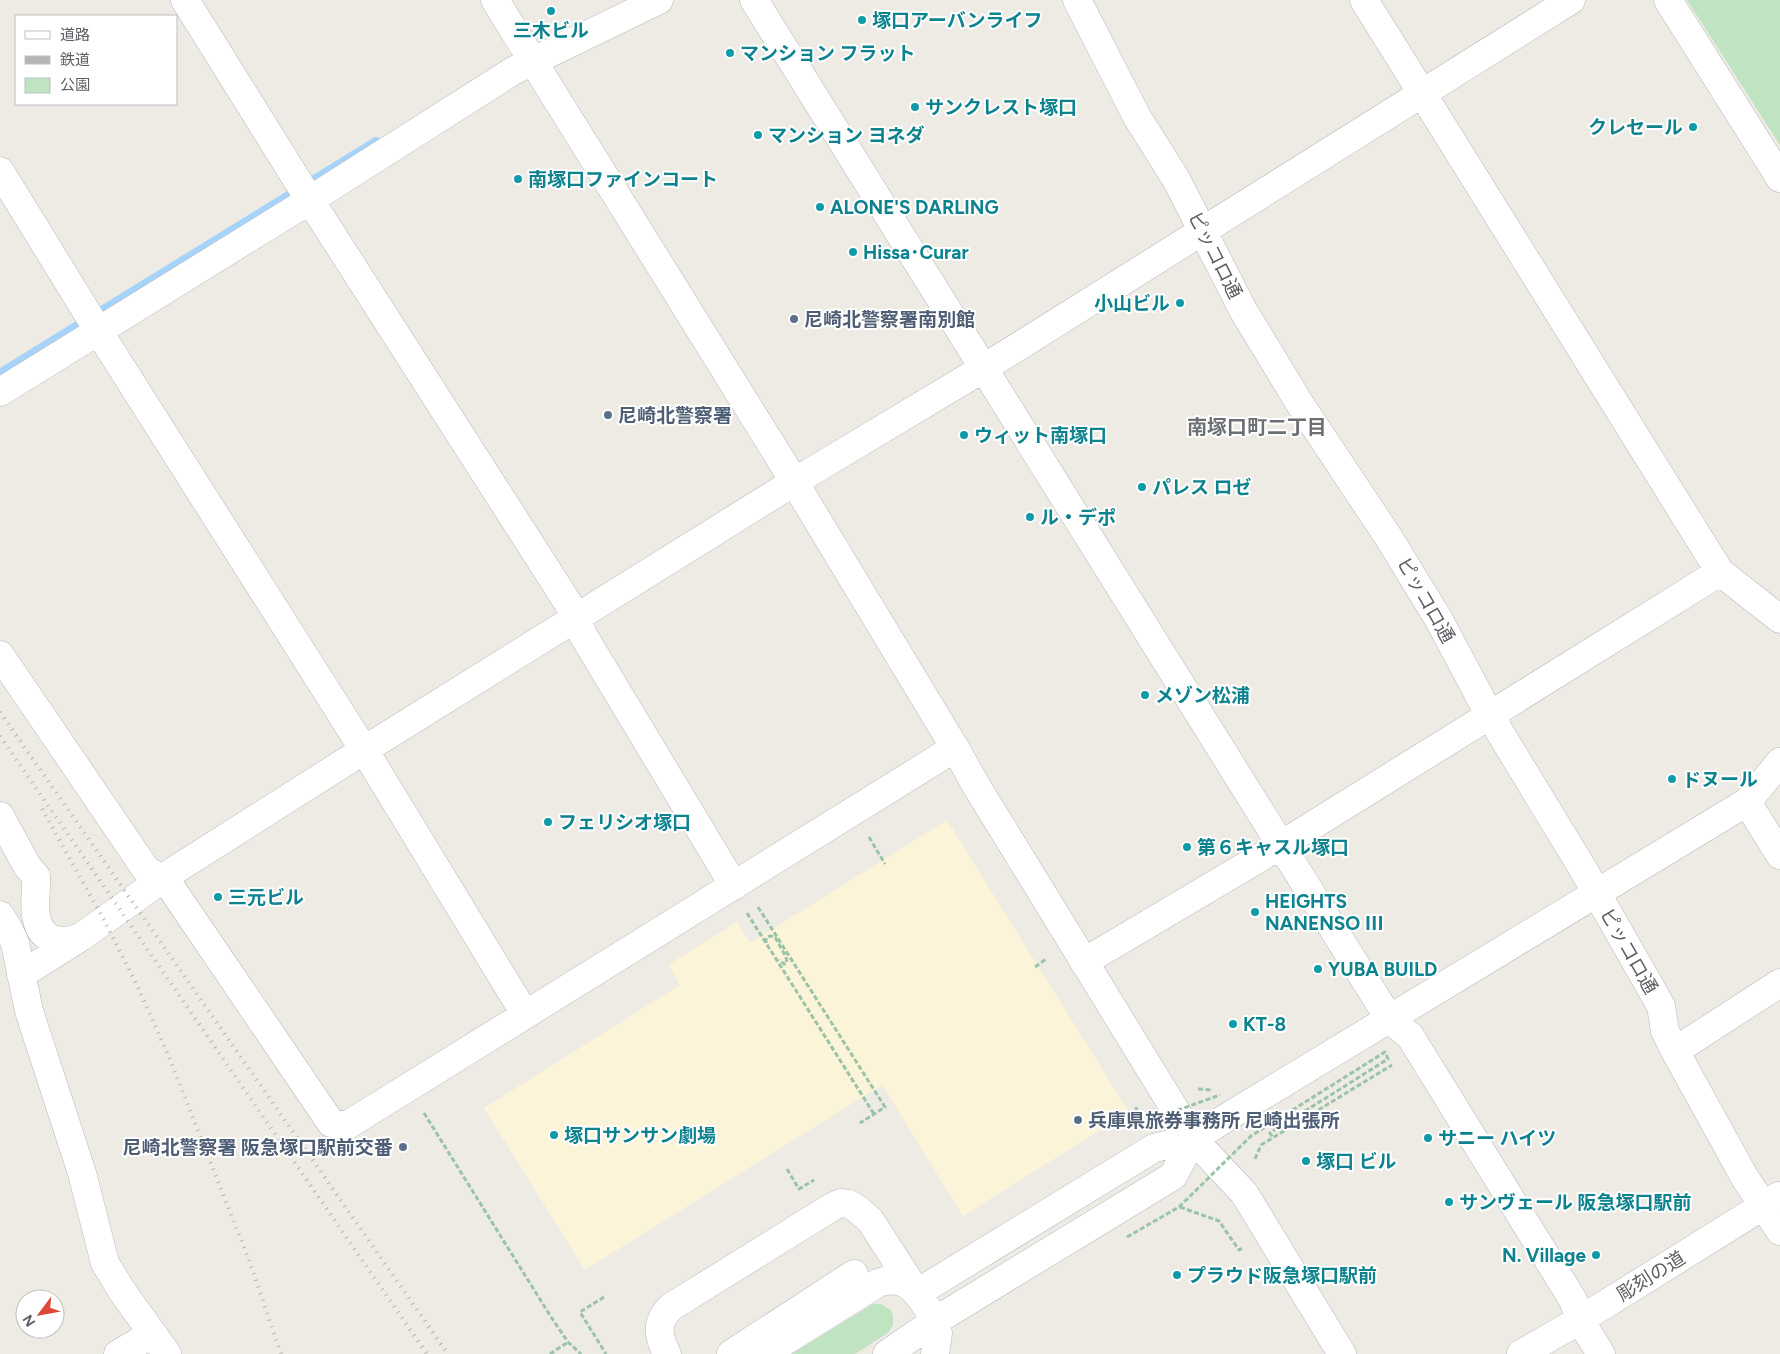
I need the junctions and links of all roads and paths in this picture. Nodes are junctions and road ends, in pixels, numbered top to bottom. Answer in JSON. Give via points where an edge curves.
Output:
{"nodes":[{"id":1,"x":185,"y":0,"type":"edge"},
{"id":2,"x":495,"y":0,"type":"edge"},
{"id":3,"x":659,"y":0,"type":"edge"},
{"id":4,"x":754,"y":0,"type":"edge"},
{"id":5,"x":1077,"y":0,"type":"edge"},
{"id":6,"x":1364,"y":0,"type":"edge"},
{"id":7,"x":1571,"y":0,"type":"edge"},
{"id":8,"x":1668,"y":0,"type":"edge"},
{"id":9,"x":533,"y":60,"type":"junction"},
{"id":10,"x":1422,"y":94,"type":"junction"},
{"id":11,"x":0,"y":171,"type":"edge"},
{"id":12,"x":1780,"y":178,"type":"edge"},
{"id":13,"x":305,"y":192,"type":"junction"},
{"id":14,"x":1203,"y":231,"type":"junction"},
{"id":15,"x":93,"y":322,"type":"junction"},
{"id":16,"x":984,"y":368,"type":"junction"},
{"id":17,"x":0,"y":392,"type":"edge"},
{"id":18,"x":794,"y":482,"type":"junction"},
{"id":19,"x":1720,"y":572,"type":"junction"},
{"id":20,"x":576,"y":617,"type":"junction"},
{"id":21,"x":1780,"y":620,"type":"edge"},
{"id":22,"x":0,"y":655,"type":"edge"},
{"id":23,"x":1490,"y":716,"type":"junction"},
{"id":24,"x":956,"y":748,"type":"junction"},
{"id":25,"x":364,"y":750,"type":"junction"},
{"id":26,"x":1780,"y":762,"type":"edge"},
{"id":27,"x":1747,"y":802,"type":"junction"},
{"id":28,"x":0,"y":816,"type":"edge"},
{"id":29,"x":868,"y":836,"type":"dead end"},
{"id":30,"x":1281,"y":845,"type":"junction"},
{"id":31,"x":1780,"y":855,"type":"edge"},
{"id":32,"x":885,"y":864,"type":"dead end"},
{"id":33,"x":36,"y":876,"type":"junction"},
{"id":34,"x":163,"y":878,"type":"junction"},
{"id":35,"x":734,"y":886,"type":"junction"},
{"id":36,"x":1596,"y":894,"type":"junction"},
{"id":37,"x":0,"y":906,"type":"edge"},
{"id":38,"x":758,"y":906,"type":"dead end"},
{"id":39,"x":747,"y":913,"type":"dead end"},
{"id":40,"x":0,"y":916,"type":"edge"},
{"id":41,"x":82,"y":937,"type":"junction"},
{"id":42,"x":764,"y":939,"type":"junction"},
{"id":43,"x":1046,"y":959,"type":"dead end"},
{"id":44,"x":1084,"y":962,"type":"junction"},
{"id":45,"x":1035,"y":967,"type":"dead end"},
{"id":46,"x":782,"y":972,"type":"dead end"},
{"id":47,"x":22,"y":975,"type":"junction"},
{"id":48,"x":1780,"y":983,"type":"edge"},
{"id":49,"x":525,"y":1014,"type":"junction"},
{"id":50,"x":1400,"y":1028,"type":"junction"},
{"id":51,"x":1675,"y":1051,"type":"junction"},
{"id":52,"x":1220,"y":1095,"type":"dead end"},
{"id":53,"x":420,"y":1107,"type":"dead end"},
{"id":54,"x":874,"y":1114,"type":"junction"},
{"id":55,"x":860,"y":1123,"type":"dead end"},
{"id":56,"x":1142,"y":1123,"type":"dead end"},
{"id":57,"x":1273,"y":1138,"type":"junction"},
{"id":58,"x":1193,"y":1139,"type":"junction"},
{"id":59,"x":1254,"y":1158,"type":"dead end"},
{"id":60,"x":787,"y":1169,"type":"dead end"},
{"id":61,"x":814,"y":1180,"type":"dead end"},
{"id":62,"x":1772,"y":1200,"type":"edge"},
{"id":63,"x":1179,"y":1207,"type":"junction"},
{"id":64,"x":1780,"y":1231,"type":"edge"},
{"id":65,"x":1127,"y":1237,"type":"dead end"},
{"id":66,"x":1234,"y":1243,"type":"dead end"},
{"id":67,"x":854,"y":1274,"type":"dead end"},
{"id":68,"x":917,"y":1293,"type":"junction"},
{"id":69,"x":604,"y":1298,"type":"dead end"},
{"id":70,"x":1580,"y":1320,"type":"junction"},
{"id":71,"x":935,"y":1321,"type":"junction"},
{"id":72,"x":568,"y":1342,"type":"junction"},
{"id":73,"x":159,"y":1344,"type":"edge"},
{"id":74,"x":118,"y":1354,"type":"edge"},
{"id":75,"x":550,"y":1354,"type":"edge"},
{"id":76,"x":581,"y":1354,"type":"edge"},
{"id":77,"x":606,"y":1354,"type":"edge"},
{"id":78,"x":667,"y":1354,"type":"edge"},
{"id":79,"x":731,"y":1354,"type":"edge"},
{"id":80,"x":764,"y":1354,"type":"edge"},
{"id":81,"x":887,"y":1354,"type":"edge"},
{"id":82,"x":935,"y":1354,"type":"edge"},
{"id":83,"x":1342,"y":1354,"type":"edge"},
{"id":84,"x":1521,"y":1354,"type":"edge"},
{"id":85,"x":1601,"y":1354,"type":"edge"}],
"edges":[{"from":1,"to":13,"type":"street"},
{"from":2,"to":9,"type":"street"},
{"from":3,"to":9,"type":"street"},
{"from":4,"to":16,"type":"street"},
{"from":5,"to":14,"type":"street","name":"ピッコロ通","via":[[1137,117],[1176,179]]},
{"from":6,"to":10,"type":"street"},
{"from":7,"to":10,"type":"street"},
{"from":8,"to":12,"type":"street"},
{"from":9,"to":13,"type":"street"},
{"from":9,"to":18,"type":"street"},
{"from":10,"to":14,"type":"street"},
{"from":10,"to":19,"type":"street"},
{"from":11,"to":15,"type":"street"},
{"from":13,"to":15,"type":"street"},
{"from":13,"to":20,"type":"street"},
{"from":14,"to":16,"type":"street"},
{"from":14,"to":23,"type":"street","name":"ピッコロ通","via":[[1244,310],[1300,404],[1439,620]]},
{"from":15,"to":17,"type":"street"},
{"from":15,"to":25,"type":"street"},
{"from":16,"to":18,"type":"street"},
{"from":16,"to":30,"type":"street"},
{"from":18,"to":20,"type":"street"},
{"from":18,"to":24,"type":"street"},
{"from":19,"to":21,"type":"street"},
{"from":19,"to":23,"type":"street"},
{"from":20,"to":25,"type":"street"},
{"from":20,"to":35,"type":"street","via":[[583,635]]},
{"from":22,"to":34,"type":"street","via":[[147,871]]},
{"from":23,"to":30,"type":"street"},
{"from":23,"to":36,"type":"street","name":"ピッコロ通"},
{"from":24,"to":35,"type":"street"},
{"from":24,"to":44,"type":"street"},
{"from":25,"to":34,"type":"street"},
{"from":25,"to":49,"type":"street"},
{"from":26,"to":27,"type":"street"},
{"from":27,"to":31,"type":"street"},
{"from":27,"to":36,"type":"street"},
{"from":28,"to":33,"type":"street","via":[[27,866]]},
{"from":29,"to":32,"type":"path"},
{"from":30,"to":44,"type":"street"},
{"from":30,"to":50,"type":"street"},
{"from":33,"to":37,"type":"street","via":[[17,903]]},
{"from":33,"to":41,"type":"street","via":[[37,920],[47,936],[64,942]]},
{"from":34,"to":41,"type":"street"},
{"from":34,"to":49,"type":"street","via":[[331,1123],[346,1126]]},
{"from":35,"to":49,"type":"street"},
{"from":36,"to":50,"type":"street"},
{"from":36,"to":51,"type":"street","name":"ピッコロ通","via":[[1661,1006],[1665,1031]]},
{"from":38,"to":54,"type":"path","via":[[885,1107]]},
{"from":39,"to":42,"type":"path"},
{"from":40,"to":47,"type":"street","via":[[15,943]]},
{"from":41,"to":47,"type":"street"},
{"from":42,"to":46,"type":"path","via":[[769,947],[781,963],[787,962],[786,957],[775,938],[766,938],[765,944]]},
{"from":42,"to":54,"type":"path"},
{"from":43,"to":45,"type":"path"},
{"from":44,"to":58,"type":"street"},
{"from":47,"to":73,"type":"street","via":[[29,1011],[82,1172],[105,1263]]},
{"from":48,"to":51,"type":"street"},
{"from":50,"to":57,"type":"path","via":[[1396,1063]]},
{"from":50,"to":58,"type":"street","via":[[1229,1116]]},
{"from":50,"to":70,"type":"street","via":[[1573,1300]]},
{"from":51,"to":62,"type":"street","name":"ピッコロ通","via":[[1746,1178]]},
{"from":52,"to":56,"type":"path","bridge":true},
{"from":53,"to":72,"type":"path"},
{"from":54,"to":55,"type":"path"},
{"from":57,"to":59,"type":"path","via":[[1261,1145]]},
{"from":57,"to":63,"type":"path","bridge":true,"via":[[1270,1133],[1388,1059],[1385,1052],[1251,1136]]},
{"from":58,"to":68,"type":"street","via":[[1154,1148]]},
{"from":58,"to":71,"type":"street","via":[[1173,1176]]},
{"from":58,"to":83,"type":"street","via":[[1244,1193]]},
{"from":60,"to":61,"type":"path","via":[[799,1189]]},
{"from":62,"to":64,"type":"street","name":"ピッコロ通"},
{"from":62,"to":70,"type":"street","name":"彫刻の道"},
{"from":63,"to":65,"type":"path","bridge":true},
{"from":63,"to":66,"type":"path","via":[[1219,1221]]},
{"from":67,"to":79,"type":"street"},
{"from":68,"to":71,"type":"street"},
{"from":68,"to":78,"type":"street","via":[[870,1220],[856,1208],[842,1204],[832,1207],[671,1307],[663,1315],[659,1329]]},
{"from":68,"to":80,"type":"street","via":[[898,1279],[878,1283]]},
{"from":69,"to":77,"type":"path","via":[[580,1312]]},
{"from":70,"to":84,"type":"street","name":"彫刻の道"},
{"from":70,"to":85,"type":"street"},
{"from":71,"to":81,"type":"street"},
{"from":71,"to":82,"type":"street","via":[[938,1334]]},
{"from":72,"to":75,"type":"path"},
{"from":72,"to":76,"type":"path"},
{"from":73,"to":74,"type":"street"}]}
